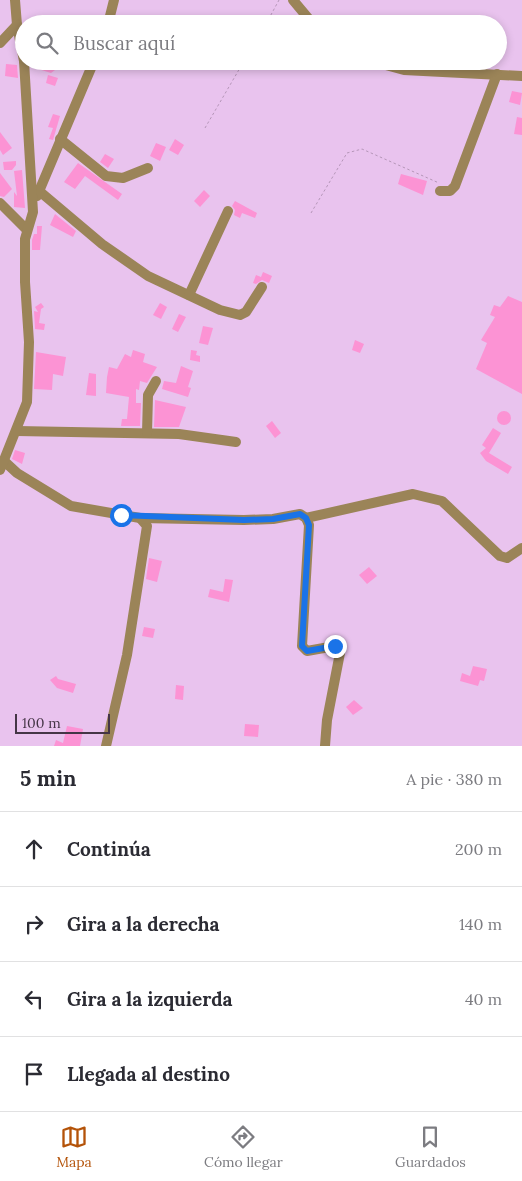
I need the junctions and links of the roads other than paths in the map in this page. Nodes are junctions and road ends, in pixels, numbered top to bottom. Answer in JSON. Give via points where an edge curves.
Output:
{"nodes":[{"id":1,"x":15,"y":0,"type":"edge"},
{"id":2,"x":114,"y":0,"type":"edge"},
{"id":3,"x":292,"y":0,"type":"edge"},
{"id":4,"x":16,"y":15,"type":"edge"},
{"id":5,"x":110,"y":15,"type":"edge"},
{"id":6,"x":305,"y":15,"type":"edge"},
{"id":7,"x":15,"y":27,"type":"edge"},
{"id":8,"x":0,"y":43,"type":"edge"},
{"id":9,"x":25,"y":70,"type":"edge"},
{"id":10,"x":91,"y":70,"type":"edge"},
{"id":11,"x":404,"y":70,"type":"edge"},
{"id":12,"x":497,"y":74,"type":"junction"},
{"id":13,"x":522,"y":76,"type":"edge"},
{"id":14,"x":60,"y":139,"type":"junction"},
{"id":15,"x":148,"y":168,"type":"dead end"},
{"id":16,"x":38,"y":190,"type":"junction"},
{"id":17,"x":440,"y":191,"type":"dead end"},
{"id":18,"x":0,"y":203,"type":"edge"},
{"id":19,"x":33,"y":212,"type":"junction"},
{"id":20,"x":228,"y":212,"type":"dead end"},
{"id":21,"x":27,"y":230,"type":"junction"},
{"id":22,"x":262,"y":287,"type":"dead end"},
{"id":23,"x":189,"y":295,"type":"junction"},
{"id":24,"x":156,"y":381,"type":"dead end"},
{"id":25,"x":17,"y":431,"type":"junction"},
{"id":26,"x":147,"y":433,"type":"junction"},
{"id":27,"x":236,"y":442,"type":"dead end"},
{"id":28,"x":2,"y":465,"type":"edge"},
{"id":29,"x":140,"y":518,"type":"junction"},
{"id":30,"x":306,"y":518,"type":"junction"},
{"id":31,"x":522,"y":548,"type":"edge"},
{"id":32,"x":106,"y":746,"type":"edge"},
{"id":33,"x":325,"y":746,"type":"edge"}],
"edges":[{"from":1,"to":4,"type":"street"},
{"from":2,"to":5,"type":"street"},
{"from":3,"to":6,"type":"street"},
{"from":7,"to":8,"type":"street"},
{"from":9,"to":19,"type":"street"},
{"from":10,"to":14,"type":"street"},
{"from":11,"to":12,"type":"street"},
{"from":12,"to":13,"type":"street"},
{"from":12,"to":17,"type":"street","via":[[452,189]]},
{"from":14,"to":15,"type":"street","via":[[106,176],[123,178]]},
{"from":14,"to":16,"type":"street"},
{"from":16,"to":19,"type":"street"},
{"from":16,"to":23,"type":"street","via":[[102,244],[148,276]]},
{"from":18,"to":21,"type":"street"},
{"from":19,"to":21,"type":"street"},
{"from":20,"to":23,"type":"street"},
{"from":21,"to":25,"type":"street","via":[[27,402]]},
{"from":22,"to":23,"type":"street","via":[[240,316]]},
{"from":24,"to":26,"type":"street","via":[[148,395]]},
{"from":25,"to":26,"type":"street"},
{"from":25,"to":28,"type":"street"},
{"from":26,"to":27,"type":"street"},
{"from":28,"to":29,"type":"street","via":[[71,506]]},
{"from":29,"to":30,"type":"street","via":[[254,519],[300,514]]},
{"from":29,"to":32,"type":"street","via":[[147,526],[128,654]]},
{"from":30,"to":31,"type":"street","via":[[413,494],[442,501],[500,556],[507,558]]},
{"from":30,"to":33,"type":"street","via":[[309,525],[302,646],[307,651],[335,646],[340,653]]}]}
